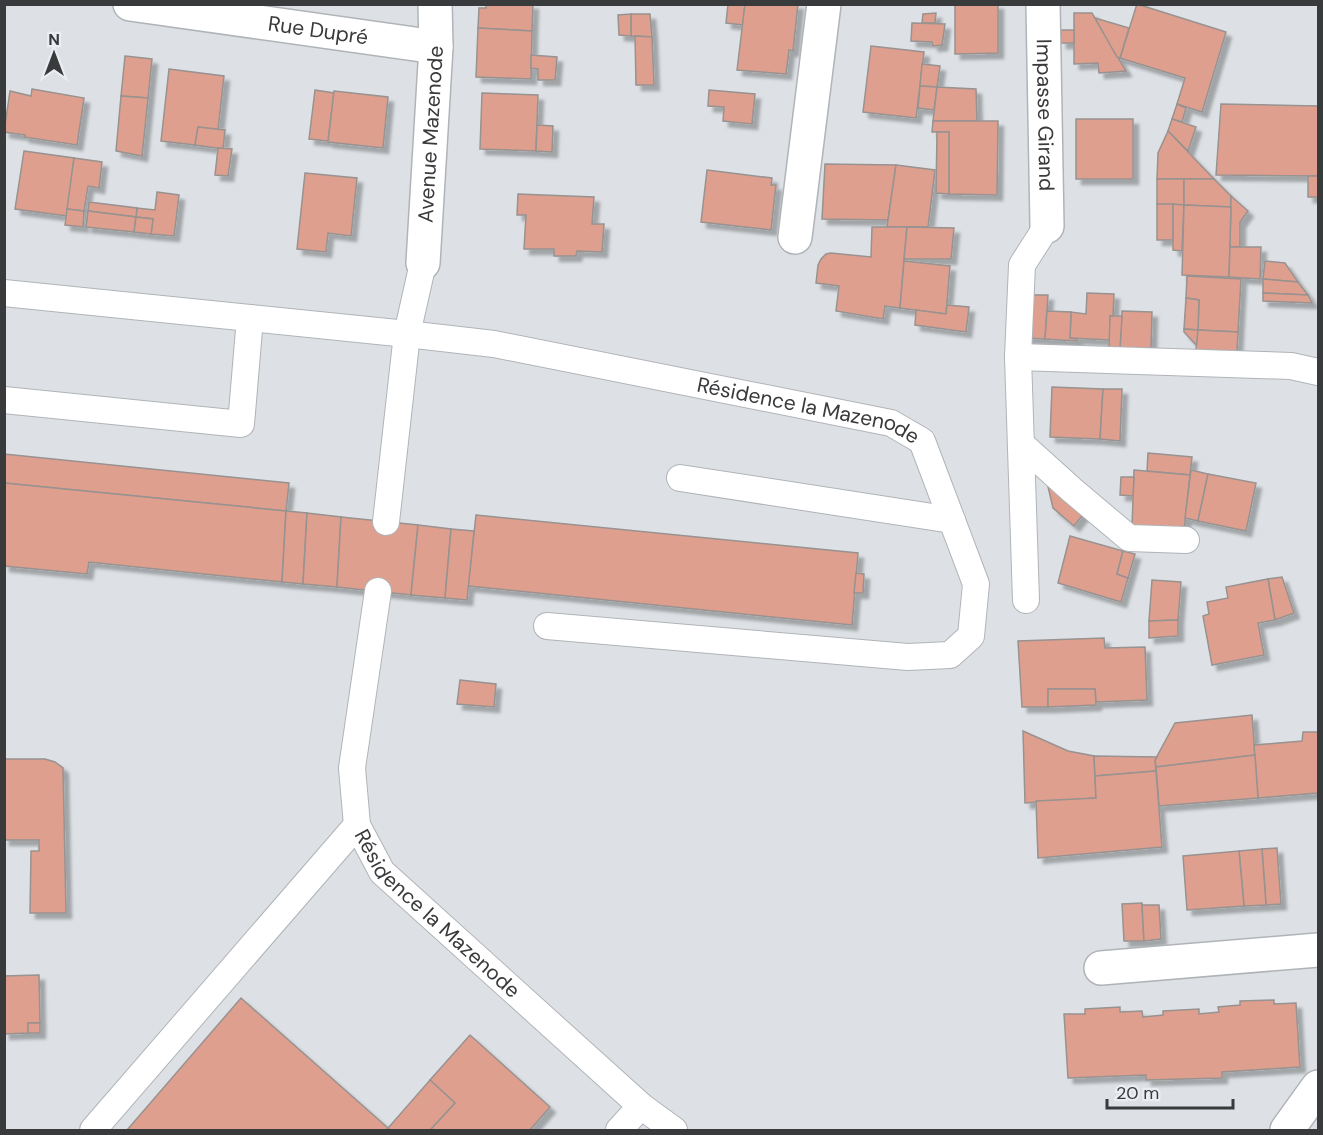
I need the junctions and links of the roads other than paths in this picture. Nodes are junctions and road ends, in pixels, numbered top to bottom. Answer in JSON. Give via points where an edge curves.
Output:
{"nodes":[{"id":1,"x":130,"y":4,"type":"edge"},
{"id":2,"x":435,"y":4,"type":"edge"},
{"id":3,"x":824,"y":4,"type":"edge"},
{"id":4,"x":1043,"y":4,"type":"edge"},
{"id":5,"x":436,"y":47,"type":"junction"},
{"id":6,"x":1047,"y":226,"type":"joint"},
{"id":7,"x":795,"y":237,"type":"dead end"},
{"id":8,"x":423,"y":263,"type":"joint"},
{"id":9,"x":4,"y":292,"type":"edge"},
{"id":10,"x":250,"y":318,"type":"junction"},
{"id":11,"x":408,"y":334,"type":"junction"},
{"id":12,"x":1018,"y":357,"type":"junction"},
{"id":13,"x":1318,"y":372,"type":"edge"},
{"id":14,"x":4,"y":400,"type":"edge"},
{"id":15,"x":1021,"y":444,"type":"junction"},
{"id":16,"x":680,"y":478,"type":"dead end"},
{"id":17,"x":952,"y":520,"type":"junction"},
{"id":18,"x":386,"y":522,"type":"dead end"},
{"id":19,"x":1186,"y":540,"type":"dead end"},
{"id":20,"x":378,"y":591,"type":"dead end"},
{"id":21,"x":1026,"y":600,"type":"dead end"},
{"id":22,"x":547,"y":626,"type":"dead end"},
{"id":23,"x":357,"y":825,"type":"junction"},
{"id":24,"x":1318,"y":950,"type":"edge"},
{"id":25,"x":1101,"y":968,"type":"dead end"},
{"id":26,"x":1318,"y":1088,"type":"edge"},
{"id":27,"x":641,"y":1106,"type":"junction"},
{"id":28,"x":93,"y":1131,"type":"edge"},
{"id":29,"x":619,"y":1131,"type":"edge"},
{"id":30,"x":674,"y":1131,"type":"edge"},
{"id":31,"x":1287,"y":1131,"type":"edge"}],
"edges":[{"from":1,"to":5,"type":"street","name":"Rue Dupré"},
{"from":2,"to":5,"type":"street","name":"Avenue Mazenode"},
{"from":3,"to":7,"type":"street"},
{"from":4,"to":6,"type":"street","name":"Impasse Girand"},
{"from":5,"to":8,"type":"street","name":"Avenue Mazenode"},
{"from":6,"to":12,"type":"lane","via":[[1022,265]]},
{"from":8,"to":11,"type":"lane"},
{"from":9,"to":10,"type":"lane","name":"Résidence la Mazenode"},
{"from":10,"to":11,"type":"lane","name":"Résidence la Mazenode"},
{"from":10,"to":14,"type":"lane","via":[[241,424]]},
{"from":11,"to":17,"type":"lane","name":"Résidence la Mazenode","via":[[494,344],[891,423],[922,441]]},
{"from":11,"to":18,"type":"lane"},
{"from":12,"to":13,"type":"lane","via":[[1291,366]]},
{"from":12,"to":15,"type":"lane"},
{"from":15,"to":19,"type":"lane","via":[[1129,538]]},
{"from":15,"to":21,"type":"lane"},
{"from":16,"to":17,"type":"lane"},
{"from":17,"to":22,"type":"lane","name":"Résidence la Mazenode","via":[[976,584],[971,636],[950,655],[908,657]]},
{"from":20,"to":23,"type":"lane","name":"Résidence la Mazenode","via":[[352,768]]},
{"from":23,"to":27,"type":"lane","name":"Résidence la Mazenode","via":[[382,872]]},
{"from":23,"to":28,"type":"lane"},
{"from":24,"to":25,"type":"street"},
{"from":26,"to":31,"type":"street"},
{"from":27,"to":29,"type":"lane"},
{"from":27,"to":30,"type":"lane","name":"Résidence la Mazenode"}]}
